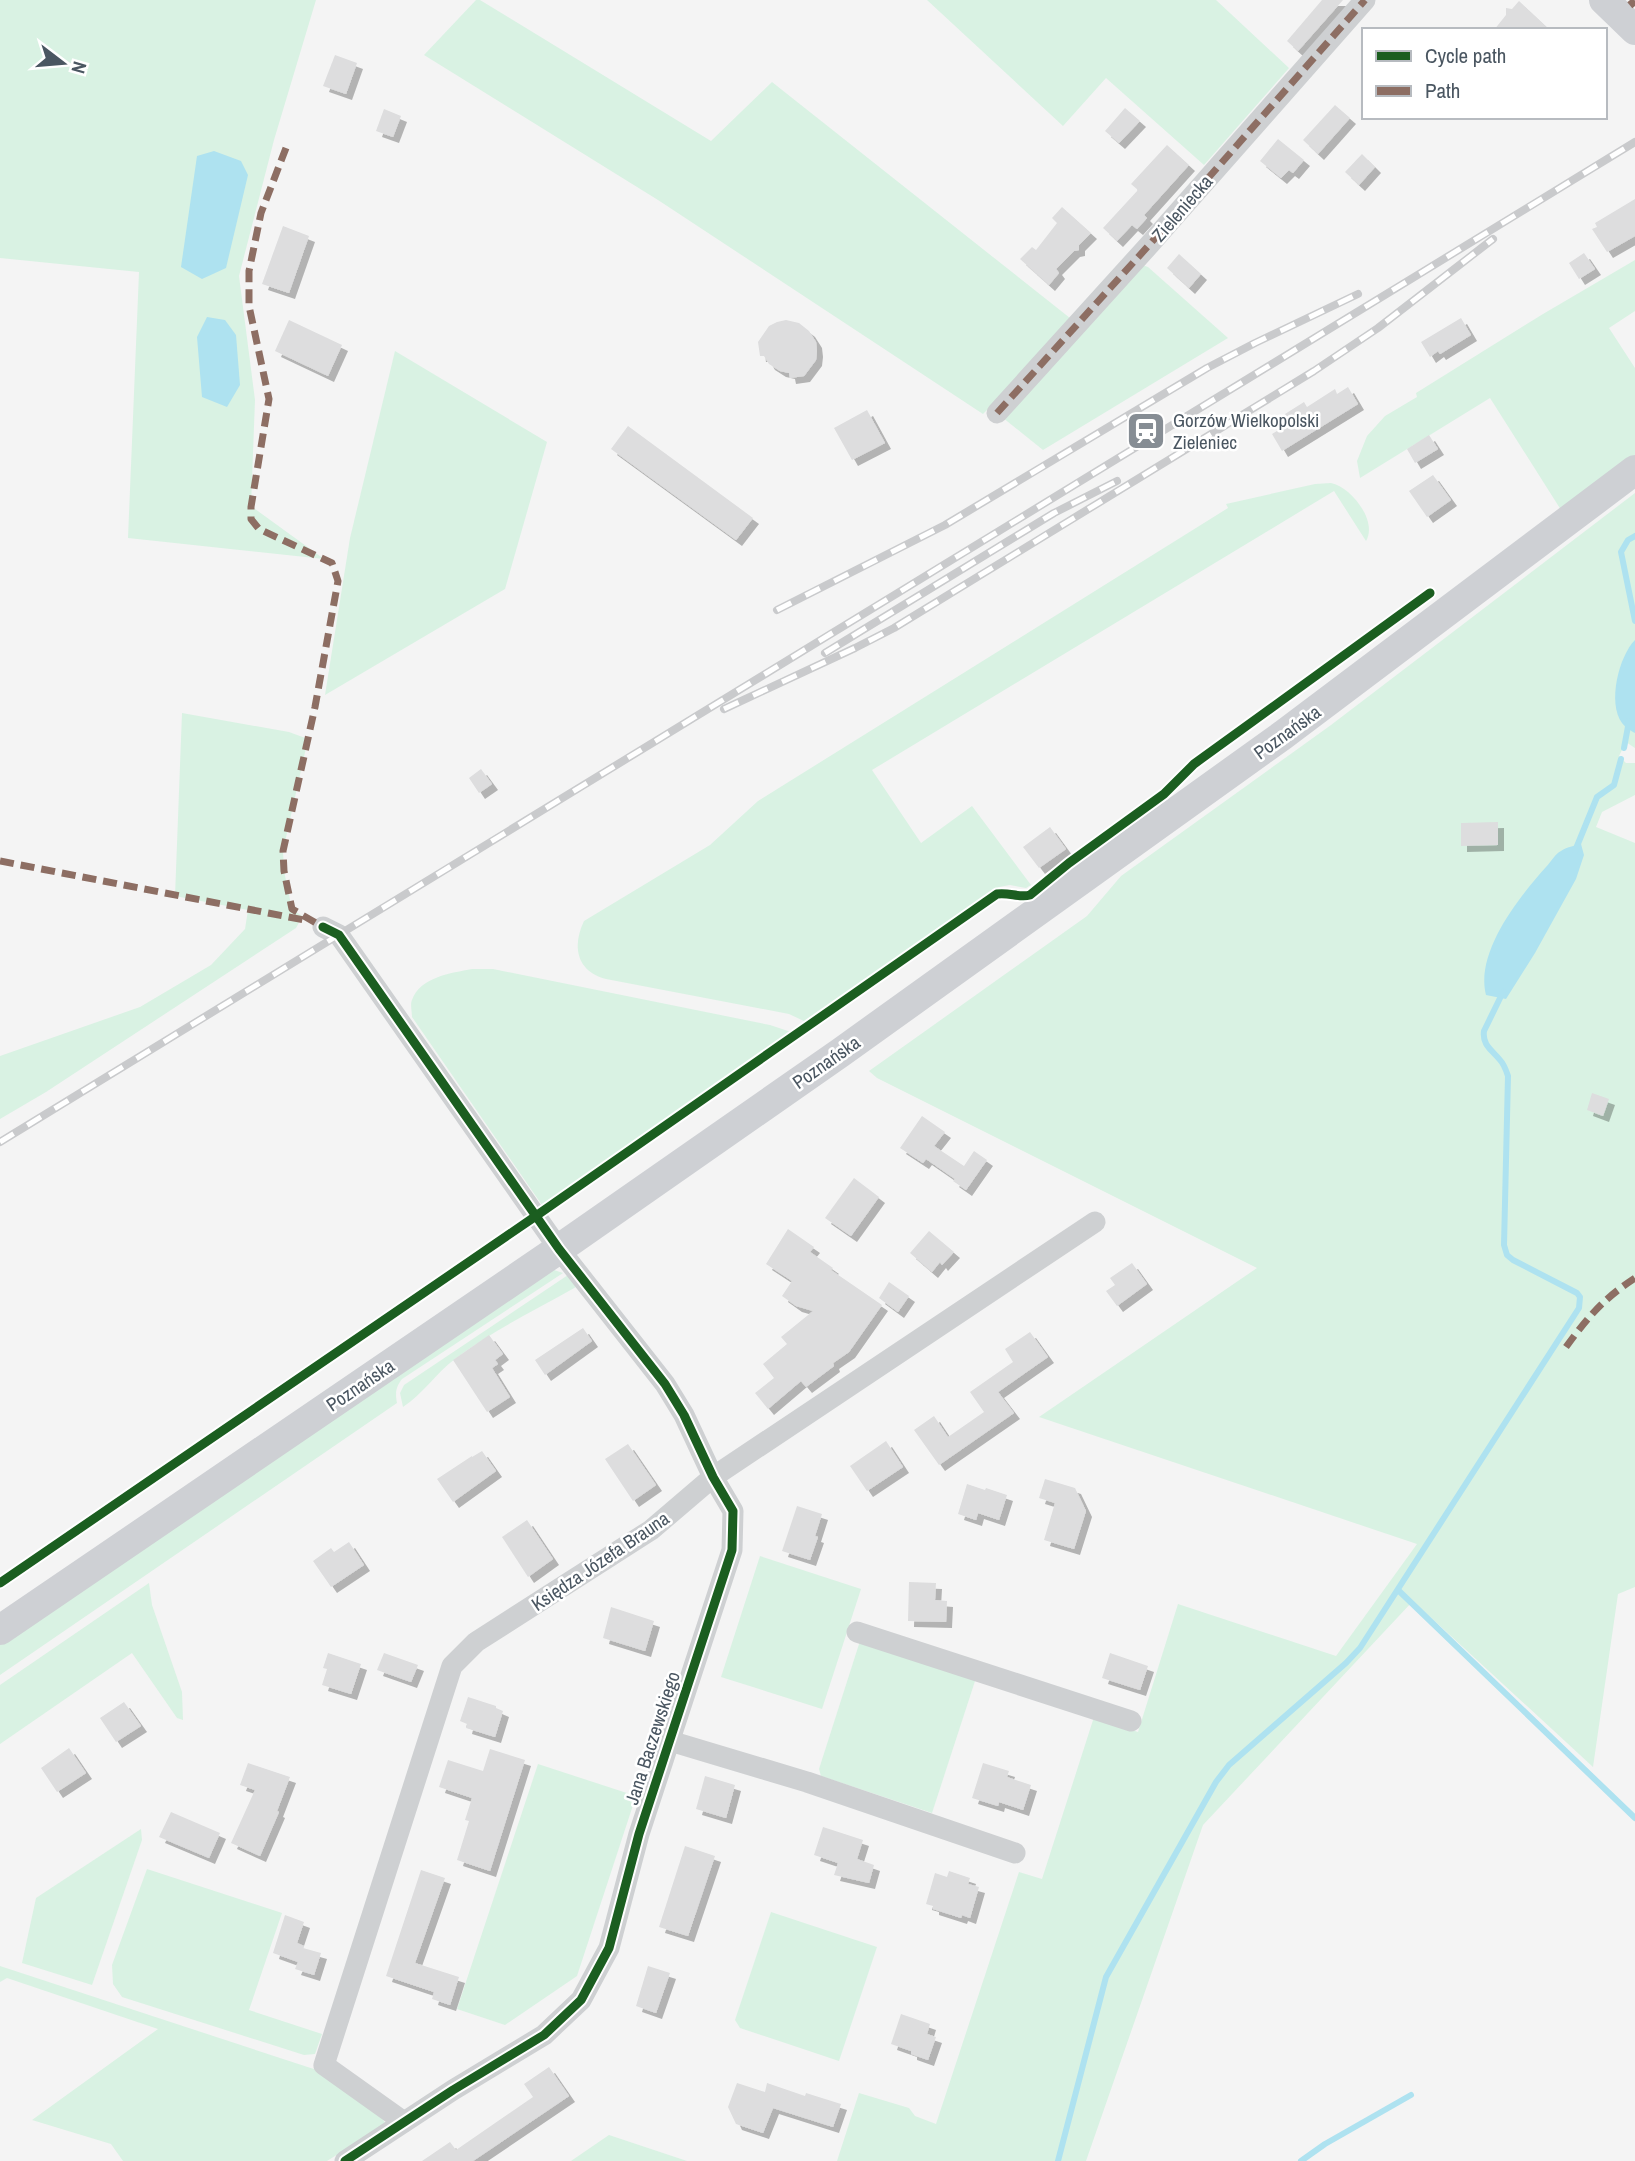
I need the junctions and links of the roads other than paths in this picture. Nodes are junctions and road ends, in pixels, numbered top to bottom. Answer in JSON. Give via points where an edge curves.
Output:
{"nodes":[{"id":1,"x":1365,"y":0,"type":"edge"},
{"id":2,"x":1604,"y":0,"type":"edge"},
{"id":3,"x":1635,"y":30,"type":"edge"},
{"id":4,"x":997,"y":413,"type":"dead end"},
{"id":5,"x":1635,"y":470,"type":"edge"},
{"id":6,"x":331,"y":931,"type":"dead end"},
{"id":7,"x":1095,"y":1222,"type":"dead end"},
{"id":8,"x":559,"y":1249,"type":"junction"},
{"id":9,"x":713,"y":1477,"type":"junction"},
{"id":10,"x":0,"y":1630,"type":"edge"},
{"id":11,"x":857,"y":1632,"type":"dead end"},
{"id":12,"x":1131,"y":1721,"type":"dead end"},
{"id":13,"x":670,"y":1741,"type":"junction"},
{"id":14,"x":1015,"y":1853,"type":"dead end"},
{"id":15,"x":404,"y":2122,"type":"junction"},
{"id":16,"x":345,"y":2161,"type":"edge"}],
"edges":[{"from":1,"to":4,"type":"street","name":"Zieleniecka"},
{"from":2,"to":3,"type":"main road"},
{"from":5,"to":8,"type":"main road","name":"Poznańska","via":[[1163,822]]},
{"from":6,"to":8,"type":"street","name":"Jana Baczewskiego"},
{"from":7,"to":9,"type":"street","name":"Księdza Józefa Brauna"},
{"from":8,"to":9,"type":"street","name":"Jana Baczewskiego","via":[[665,1384]]},
{"from":8,"to":10,"type":"main road","name":"Poznańska"},
{"from":9,"to":13,"type":"street","name":"Jana Baczewskiego","via":[[733,1511],[732,1550]]},
{"from":9,"to":15,"type":"street","name":"Księdza Józefa Brauna","via":[[651,1530],[477,1642],[452,1666],[324,2065]]},
{"from":11,"to":12,"type":"street"},
{"from":13,"to":14,"type":"street","name":"Jana Baczewskiego"},
{"from":13,"to":15,"type":"street","name":"Jana Baczewskiego","via":[[609,1948],[581,2000],[544,2035]]},
{"from":15,"to":16,"type":"street","name":"Jana Baczewskiego"}]}
